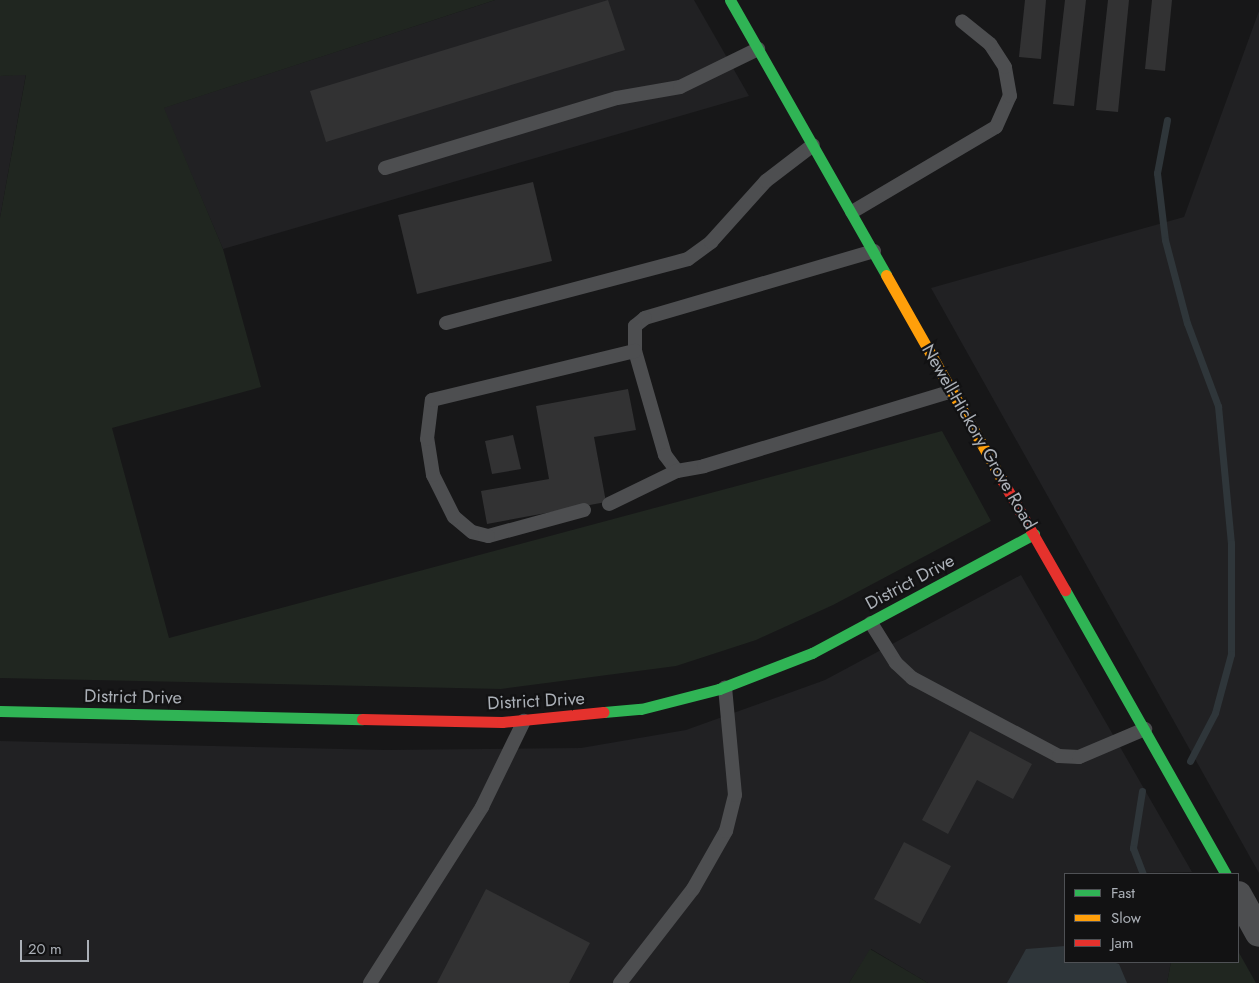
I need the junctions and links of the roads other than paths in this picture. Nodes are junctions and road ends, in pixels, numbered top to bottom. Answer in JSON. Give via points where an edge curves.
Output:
{"nodes":[{"id":1,"x":730,"y":0,"type":"edge"},
{"id":2,"x":962,"y":21,"type":"dead end"},
{"id":3,"x":758,"y":49,"type":"junction"},
{"id":4,"x":813,"y":145,"type":"junction"},
{"id":5,"x":385,"y":168,"type":"dead end"},
{"id":6,"x":852,"y":212,"type":"junction"},
{"id":7,"x":874,"y":252,"type":"junction"},
{"id":8,"x":446,"y":323,"type":"dead end"},
{"id":9,"x":635,"y":351,"type":"junction"},
{"id":10,"x":953,"y":391,"type":"junction"},
{"id":11,"x":677,"y":471,"type":"junction"},
{"id":12,"x":609,"y":504,"type":"dead end"},
{"id":13,"x":584,"y":510,"type":"dead end"},
{"id":14,"x":1034,"y":534,"type":"junction"},
{"id":15,"x":871,"y":623,"type":"junction"},
{"id":16,"x":725,"y":687,"type":"junction"},
{"id":17,"x":0,"y":711,"type":"edge"},
{"id":18,"x":524,"y":721,"type":"junction"},
{"id":19,"x":1145,"y":730,"type":"junction"},
{"id":20,"x":1225,"y":873,"type":"edge"},
{"id":21,"x":1239,"y":897,"type":"edge"},
{"id":22,"x":1259,"y":933,"type":"edge"},
{"id":23,"x":370,"y":983,"type":"edge"},
{"id":24,"x":620,"y":983,"type":"edge"}],
"edges":[{"from":1,"to":3,"type":"street","name":"Newell-Hickory Grove Road"},
{"from":2,"to":6,"type":"lane","via":[[990,44],[1005,67],[1010,96],[996,127]]},
{"from":3,"to":4,"type":"street","name":"Newell-Hickory Grove Road"},
{"from":3,"to":5,"type":"lane","via":[[680,88],[617,98]]},
{"from":4,"to":6,"type":"street","name":"Newell-Hickory Grove Road"},
{"from":4,"to":8,"type":"lane","via":[[766,180],[712,242],[688,259]]},
{"from":6,"to":7,"type":"street","name":"Newell-Hickory Grove Road"},
{"from":7,"to":9,"type":"lane","via":[[645,318],[635,326]]},
{"from":7,"to":10,"type":"street","name":"Newell-Hickory Grove Road"},
{"from":9,"to":11,"type":"lane","via":[[664,454]]},
{"from":9,"to":13,"type":"lane","via":[[432,400],[427,439],[433,475],[454,517],[472,532],[488,536]]},
{"from":10,"to":11,"type":"lane"},
{"from":10,"to":14,"type":"street","name":"Newell-Hickory Grove Road"},
{"from":11,"to":12,"type":"lane"},
{"from":14,"to":15,"type":"street","name":"District Drive"},
{"from":14,"to":19,"type":"street","name":"Newell-Hickory Grove Road"},
{"from":15,"to":16,"type":"street","name":"District Drive","via":[[812,653]]},
{"from":15,"to":19,"type":"lane","via":[[896,663],[912,678],[1059,756],[1080,757]]},
{"from":16,"to":18,"type":"street","name":"District Drive","via":[[640,709]]},
{"from":16,"to":24,"type":"lane","via":[[735,795],[726,831],[693,889]]},
{"from":17,"to":18,"type":"street","name":"District Drive"},
{"from":18,"to":23,"type":"lane","via":[[482,807]]},
{"from":19,"to":20,"type":"street","name":"Newell-Hickory Grove Road"},
{"from":21,"to":22,"type":"street"}]}
